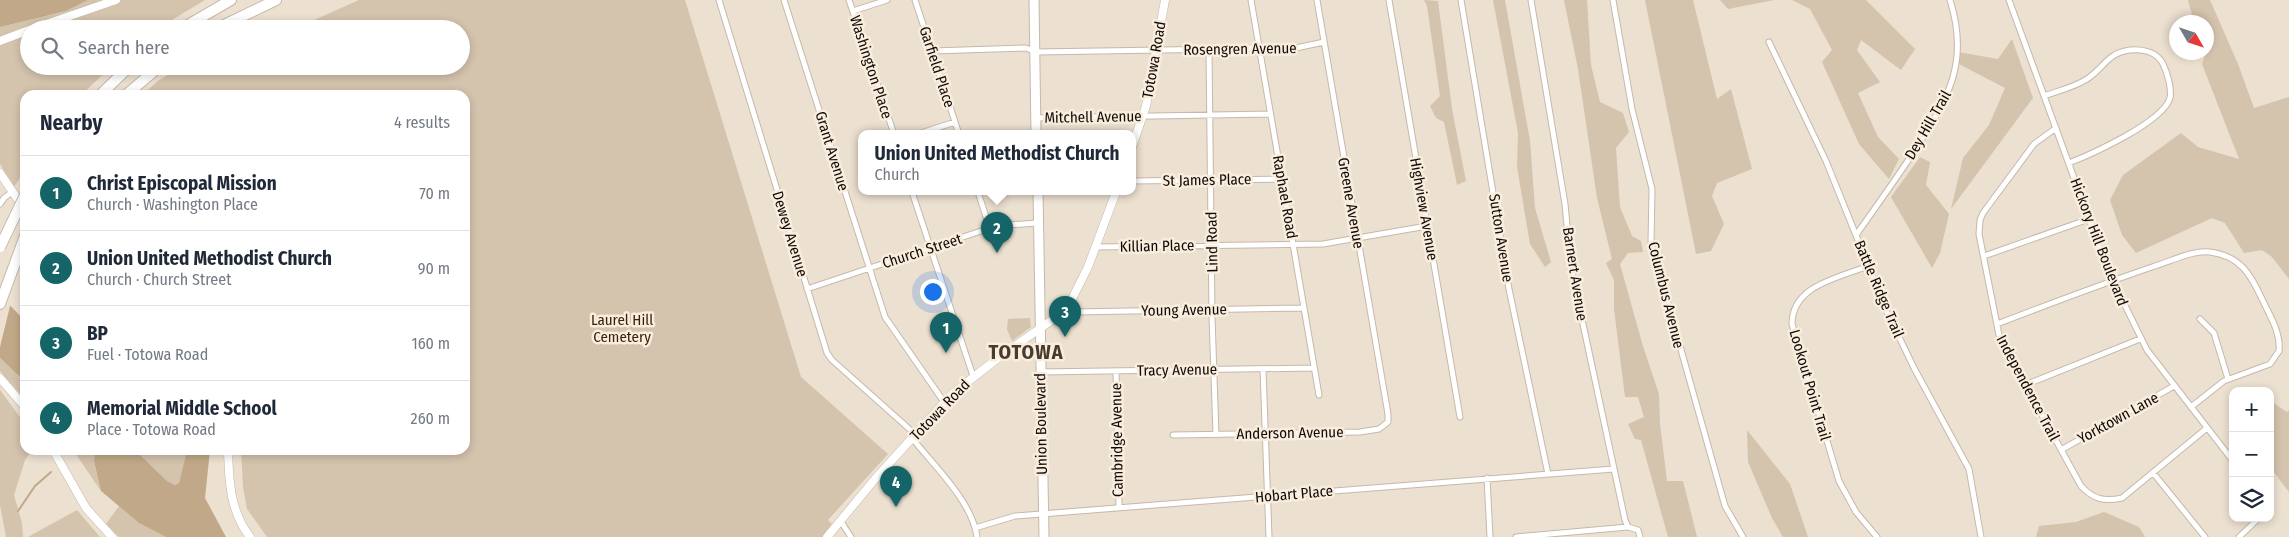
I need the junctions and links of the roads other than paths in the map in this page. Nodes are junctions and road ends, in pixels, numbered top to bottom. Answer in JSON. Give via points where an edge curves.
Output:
{"nodes":[{"id":1,"x":116,"y":0,"type":"edge"},
{"id":2,"x":231,"y":0,"type":"edge"},
{"id":3,"x":276,"y":0,"type":"edge"},
{"id":4,"x":719,"y":0,"type":"edge"},
{"id":5,"x":784,"y":0,"type":"edge"},
{"id":6,"x":849,"y":0,"type":"edge"},
{"id":7,"x":886,"y":0,"type":"edge"},
{"id":8,"x":915,"y":0,"type":"edge"},
{"id":9,"x":1034,"y":0,"type":"edge"},
{"id":10,"x":1165,"y":0,"type":"edge"},
{"id":11,"x":1251,"y":0,"type":"edge"},
{"id":12,"x":1317,"y":0,"type":"edge"},
{"id":13,"x":1389,"y":0,"type":"edge"},
{"id":14,"x":1461,"y":0,"type":"edge"},
{"id":15,"x":1531,"y":0,"type":"edge"},
{"id":16,"x":1613,"y":0,"type":"edge"},
{"id":17,"x":1950,"y":0,"type":"edge"},
{"id":18,"x":2009,"y":0,"type":"edge"},
{"id":19,"x":853,"y":11,"type":"junction"},
{"id":20,"x":58,"y":20,"type":"edge"},
{"id":21,"x":197,"y":20,"type":"edge"},
{"id":22,"x":235,"y":20,"type":"edge"},
{"id":23,"x":20,"y":33,"type":"edge"},
{"id":24,"x":0,"y":41,"type":"edge"},
{"id":25,"x":1324,"y":42,"type":"junction"},
{"id":26,"x":1769,"y":42,"type":"dead end"},
{"id":27,"x":1260,"y":49,"type":"junction"},
{"id":28,"x":1209,"y":50,"type":"junction"},
{"id":29,"x":932,"y":51,"type":"junction"},
{"id":30,"x":1035,"y":51,"type":"junction"},
{"id":31,"x":1156,"y":51,"type":"junction"},
{"id":32,"x":121,"y":75,"type":"edge"},
{"id":33,"x":149,"y":75,"type":"edge"},
{"id":34,"x":105,"y":90,"type":"edge"},
{"id":35,"x":132,"y":90,"type":"edge"},
{"id":36,"x":2044,"y":96,"type":"junction"},
{"id":37,"x":1270,"y":114,"type":"junction"},
{"id":38,"x":1210,"y":115,"type":"junction"},
{"id":39,"x":1143,"y":116,"type":"junction"},
{"id":40,"x":1036,"y":118,"type":"junction"},
{"id":41,"x":955,"y":122,"type":"junction"},
{"id":42,"x":2056,"y":128,"type":"junction"},
{"id":43,"x":893,"y":130,"type":"edge"},
{"id":44,"x":930,"y":130,"type":"edge"},
{"id":45,"x":958,"y":130,"type":"edge"},
{"id":46,"x":1036,"y":130,"type":"edge"},
{"id":47,"x":1136,"y":136,"type":"edge"},
{"id":48,"x":2069,"y":163,"type":"junction"},
{"id":49,"x":0,"y":173,"type":"edge"},
{"id":50,"x":1282,"y":179,"type":"junction"},
{"id":51,"x":1211,"y":180,"type":"junction"},
{"id":52,"x":1136,"y":181,"type":"edge"},
{"id":53,"x":12,"y":192,"type":"junction"},
{"id":54,"x":913,"y":195,"type":"edge"},
{"id":55,"x":979,"y":195,"type":"edge"},
{"id":56,"x":1038,"y":195,"type":"edge"},
{"id":57,"x":1115,"y":195,"type":"edge"},
{"id":58,"x":20,"y":203,"type":"edge"},
{"id":59,"x":0,"y":204,"type":"edge"},
{"id":60,"x":20,"y":205,"type":"edge"},
{"id":61,"x":2089,"y":219,"type":"junction"},
{"id":62,"x":1038,"y":223,"type":"junction"},
{"id":63,"x":1427,"y":226,"type":"junction"},
{"id":64,"x":990,"y":229,"type":"junction"},
{"id":65,"x":1856,"y":235,"type":"junction"},
{"id":66,"x":1357,"y":238,"type":"junction"},
{"id":67,"x":1292,"y":244,"type":"junction"},
{"id":68,"x":1212,"y":245,"type":"junction"},
{"id":69,"x":0,"y":247,"type":"edge"},
{"id":70,"x":1095,"y":247,"type":"junction"},
{"id":71,"x":931,"y":248,"type":"junction"},
{"id":72,"x":20,"y":250,"type":"edge"},
{"id":73,"x":1984,"y":256,"type":"junction"},
{"id":74,"x":1868,"y":266,"type":"junction"},
{"id":75,"x":869,"y":268,"type":"junction"},
{"id":76,"x":2112,"y":280,"type":"junction"},
{"id":77,"x":807,"y":288,"type":"junction"},
{"id":78,"x":0,"y":304,"type":"edge"},
{"id":79,"x":1065,"y":308,"type":"junction"},
{"id":80,"x":1304,"y":308,"type":"junction"},
{"id":81,"x":1212,"y":309,"type":"junction"},
{"id":82,"x":2200,"y":319,"type":"dead end"},
{"id":83,"x":1997,"y":324,"type":"junction"},
{"id":84,"x":1040,"y":328,"type":"junction"},
{"id":85,"x":2140,"y":340,"type":"junction"},
{"id":86,"x":1314,"y":368,"type":"junction"},
{"id":87,"x":1263,"y":369,"type":"junction"},
{"id":88,"x":1214,"y":370,"type":"junction"},
{"id":89,"x":1116,"y":371,"type":"junction"},
{"id":90,"x":1040,"y":372,"type":"junction"},
{"id":91,"x":973,"y":376,"type":"junction"},
{"id":92,"x":0,"y":378,"type":"edge"},
{"id":93,"x":2228,"y":379,"type":"junction"},
{"id":94,"x":2025,"y":385,"type":"junction"},
{"id":95,"x":2174,"y":386,"type":"junction"},
{"id":96,"x":1319,"y":395,"type":"dead end"},
{"id":97,"x":20,"y":401,"type":"edge"},
{"id":98,"x":944,"y":402,"type":"junction"},
{"id":99,"x":1386,"y":406,"type":"joint"},
{"id":100,"x":2191,"y":407,"type":"junction"},
{"id":101,"x":1460,"y":417,"type":"dead end"},
{"id":102,"x":2207,"y":428,"type":"junction"},
{"id":103,"x":1265,"y":434,"type":"junction"},
{"id":104,"x":1173,"y":435,"type":"dead end"},
{"id":105,"x":1216,"y":435,"type":"junction"},
{"id":106,"x":914,"y":436,"type":"junction"},
{"id":107,"x":2061,"y":450,"type":"junction"},
{"id":108,"x":56,"y":455,"type":"edge"},
{"id":109,"x":228,"y":455,"type":"edge"},
{"id":110,"x":2229,"y":455,"type":"edge"},
{"id":111,"x":1614,"y":468,"type":"junction"},
{"id":112,"x":1548,"y":474,"type":"junction"},
{"id":113,"x":2154,"y":474,"type":"junction"},
{"id":114,"x":1487,"y":478,"type":"junction"},
{"id":115,"x":1267,"y":496,"type":"junction"},
{"id":116,"x":1119,"y":508,"type":"junction"},
{"id":117,"x":1043,"y":514,"type":"junction"},
{"id":118,"x":840,"y":520,"type":"junction"},
{"id":119,"x":2255,"y":522,"type":"edge"},
{"id":120,"x":1628,"y":527,"type":"junction"},
{"id":121,"x":975,"y":528,"type":"junction"},
{"id":122,"x":112,"y":537,"type":"edge"},
{"id":123,"x":250,"y":537,"type":"edge"},
{"id":124,"x":827,"y":537,"type":"edge"},
{"id":125,"x":851,"y":537,"type":"edge"},
{"id":126,"x":977,"y":537,"type":"edge"},
{"id":127,"x":1044,"y":537,"type":"edge"},
{"id":128,"x":1269,"y":537,"type":"edge"},
{"id":129,"x":1490,"y":537,"type":"edge"},
{"id":130,"x":1516,"y":537,"type":"edge"},
{"id":131,"x":1640,"y":537,"type":"edge"},
{"id":132,"x":1743,"y":537,"type":"edge"},
{"id":133,"x":1877,"y":537,"type":"edge"},
{"id":134,"x":1982,"y":537,"type":"edge"},
{"id":135,"x":2205,"y":537,"type":"edge"},
{"id":136,"x":2239,"y":537,"type":"edge"}],
"edges":[{"from":1,"to":20,"type":"main road"},
{"from":2,"to":21,"type":"highway"},
{"from":3,"to":22,"type":"highway"},
{"from":4,"to":77,"type":"street","name":"Dewey Avenue"},
{"from":5,"to":75,"type":"street","name":"Grant Avenue"},
{"from":6,"to":19,"type":"street","name":"Washington Place"},
{"from":7,"to":19,"type":"street"},
{"from":8,"to":29,"type":"street","name":"Garfield Place"},
{"from":9,"to":30,"type":"main road"},
{"from":10,"to":31,"type":"main road","name":"Totowa Road"},
{"from":11,"to":27,"type":"street","name":"Raphael Road"},
{"from":12,"to":25,"type":"street","name":"Greene Avenue"},
{"from":13,"to":63,"type":"street","name":"Highview Avenue"},
{"from":14,"to":112,"type":"street","name":"Sutton Avenue","via":[[1509,288]]},
{"from":15,"to":111,"type":"street","name":"Barnert Avenue","via":[[1565,204],[1571,268]]},
{"from":16,"to":132,"type":"street","name":"Columbus Avenue","via":[[1632,109],[1652,189],[1651,242],[1722,498]]},
{"from":17,"to":65,"type":"street","name":"Dey Hill Trail","via":[[1958,39],[1948,94],[1907,163]]},
{"from":18,"to":36,"type":"street","name":"Hickory Hill Boulevard"},
{"from":19,"to":43,"type":"street","name":"Washington Place"},
{"from":23,"to":24,"type":"main road"},
{"from":25,"to":27,"type":"street","name":"Rosengren Avenue","via":[[1296,48]]},
{"from":25,"to":66,"type":"street","name":"Greene Avenue"},
{"from":26,"to":65,"type":"street","name":"Battle Ridge Trail","via":[[1826,161]]},
{"from":27,"to":28,"type":"street","name":"Rosengren Avenue"},
{"from":27,"to":37,"type":"street","name":"Raphael Road"},
{"from":28,"to":31,"type":"street","name":"Rosengren Avenue"},
{"from":28,"to":38,"type":"street","name":"Lind Road"},
{"from":29,"to":30,"type":"street","name":"Rosengren Avenue","via":[[1026,48]]},
{"from":29,"to":41,"type":"street","name":"Garfield Place"},
{"from":30,"to":31,"type":"street","name":"Rosengren Avenue"},
{"from":30,"to":40,"type":"main road"},
{"from":31,"to":39,"type":"main road","name":"Totowa Road"},
{"from":32,"to":34,"type":"highway"},
{"from":33,"to":35,"type":"highway"},
{"from":36,"to":42,"type":"street","name":"Hickory Hill Boulevard"},
{"from":36,"to":48,"type":"street","via":[[2085,80],[2110,57],[2129,50],[2144,50],[2156,55],[2163,64],[2170,97],[2158,114],[2098,152]]},
{"from":37,"to":38,"type":"street","name":"Mitchell Avenue"},
{"from":37,"to":50,"type":"street","name":"Raphael Road"},
{"from":38,"to":39,"type":"street","name":"Mitchell Avenue"},
{"from":38,"to":51,"type":"street","name":"Lind Road"},
{"from":39,"to":40,"type":"street","name":"Mitchell Avenue"},
{"from":39,"to":47,"type":"main road","name":"Totowa Road"},
{"from":40,"to":46,"type":"main road"},
{"from":41,"to":44,"type":"street"},
{"from":41,"to":45,"type":"street","name":"Garfield Place"},
{"from":42,"to":48,"type":"street","name":"Hickory Hill Boulevard"},
{"from":42,"to":73,"type":"street","name":"Independence Trail","via":[[2034,144],[1983,212],[1979,234]]},
{"from":48,"to":61,"type":"street","name":"Hickory Hill Boulevard"},
{"from":49,"to":53,"type":"main road"},
{"from":50,"to":51,"type":"street","name":"St James Place"},
{"from":50,"to":67,"type":"street","name":"Raphael Road"},
{"from":51,"to":52,"type":"street","name":"St James Place"},
{"from":51,"to":68,"type":"street","name":"Lind Road"},
{"from":53,"to":58,"type":"main road"},
{"from":53,"to":59,"type":"street"},
{"from":54,"to":71,"type":"street"},
{"from":55,"to":64,"type":"street"},
{"from":56,"to":62,"type":"main road","name":"Union Boulevard"},
{"from":57,"to":70,"type":"main road","name":"Totowa Road"},
{"from":60,"to":69,"type":"highway","bridge":true},
{"from":61,"to":73,"type":"street"},
{"from":61,"to":76,"type":"street","name":"Hickory Hill Boulevard"},
{"from":62,"to":64,"type":"street","name":"Church Street"},
{"from":62,"to":84,"type":"main road","name":"Union Boulevard"},
{"from":63,"to":66,"type":"street","name":"Killian Place"},
{"from":63,"to":101,"type":"street","name":"Highview Avenue"},
{"from":64,"to":71,"type":"street","name":"Church Street"},
{"from":65,"to":74,"type":"street","name":"Battle Ridge Trail"},
{"from":66,"to":67,"type":"street","name":"Killian Place","via":[[1323,244]]},
{"from":66,"to":99,"type":"street","name":"Greene Avenue"},
{"from":67,"to":68,"type":"street","name":"Killian Place"},
{"from":67,"to":80,"type":"street","name":"Raphael Road"},
{"from":68,"to":70,"type":"street","name":"Killian Place"},
{"from":68,"to":81,"type":"street","name":"Lind Road"},
{"from":70,"to":79,"type":"main road","name":"Totowa Road","via":[[1079,287]]},
{"from":71,"to":75,"type":"street","name":"Church Street"},
{"from":71,"to":91,"type":"street"},
{"from":72,"to":78,"type":"highway"},
{"from":73,"to":83,"type":"street","name":"Independence Trail"},
{"from":74,"to":133,"type":"street","name":"Lookout Point Trail","via":[[1803,294],[1794,308],[1792,324],[1839,481],[1856,512]]},
{"from":74,"to":134,"type":"street","name":"Battle Ridge Trail","via":[[1914,368],[1969,469]]},
{"from":75,"to":77,"type":"street","name":"Church Street"},
{"from":75,"to":98,"type":"street","name":"Grant Avenue","via":[[887,323]]},
{"from":76,"to":83,"type":"street"},
{"from":76,"to":85,"type":"street","name":"Hickory Hill Boulevard"},
{"from":76,"to":93,"type":"street","via":[[2202,252],[2224,256],[2240,264],[2252,277],[2278,334],[2279,351],[2270,364]]},
{"from":77,"to":106,"type":"street","name":"Dewey Avenue","via":[[829,357]]},
{"from":79,"to":81,"type":"street","name":"Young Avenue","via":[[1074,312]]},
{"from":79,"to":84,"type":"main road","name":"Totowa Road"},
{"from":80,"to":81,"type":"street","name":"Young Avenue"},
{"from":80,"to":86,"type":"street","name":"Raphael Road"},
{"from":81,"to":88,"type":"street","name":"Lind Road"},
{"from":82,"to":93,"type":"street","via":[[2214,333]]},
{"from":83,"to":94,"type":"street","name":"Independence Trail","via":[[2003,344]]},
{"from":84,"to":90,"type":"main road","name":"Union Boulevard"},
{"from":84,"to":91,"type":"main road","name":"Totowa Road"},
{"from":85,"to":94,"type":"street"},
{"from":85,"to":95,"type":"street","name":"Hickory Hill Boulevard"},
{"from":86,"to":87,"type":"street","name":"Tracy Avenue"},
{"from":86,"to":96,"type":"street","name":"Raphael Road"},
{"from":87,"to":88,"type":"street","name":"Tracy Avenue"},
{"from":87,"to":103,"type":"street"},
{"from":88,"to":89,"type":"street","name":"Tracy Avenue"},
{"from":88,"to":105,"type":"street","name":"Lind Road"},
{"from":89,"to":90,"type":"street","name":"Tracy Avenue"},
{"from":89,"to":116,"type":"street","name":"Cambridge Avenue"},
{"from":90,"to":117,"type":"main road","name":"Union Boulevard"},
{"from":91,"to":98,"type":"main road","name":"Totowa Road"},
{"from":92,"to":97,"type":"main road"},
{"from":93,"to":100,"type":"street"},
{"from":94,"to":107,"type":"street","name":"Independence Trail"},
{"from":95,"to":100,"type":"street","name":"Hickory Hill Boulevard"},
{"from":95,"to":107,"type":"street","name":"Yorktown Lane"},
{"from":98,"to":106,"type":"main road","name":"Totowa Road"},
{"from":99,"to":103,"type":"street","name":"Anderson Avenue","via":[[1388,422],[1372,430]]},
{"from":100,"to":102,"type":"street","name":"Hickory Hill Boulevard"},
{"from":102,"to":110,"type":"street","name":"Hickory Hill Boulevard"},
{"from":102,"to":113,"type":"street","name":"Independence Trail"},
{"from":103,"to":105,"type":"street","name":"Anderson Avenue"},
{"from":103,"to":115,"type":"street"},
{"from":104,"to":105,"type":"street","name":"Anderson Avenue"},
{"from":106,"to":118,"type":"main road","name":"Totowa Road"},
{"from":106,"to":121,"type":"street","name":"Dewey Avenue","via":[[967,507]]},
{"from":107,"to":113,"type":"street","name":"Independence Trail","via":[[2081,486],[2094,498],[2122,498]]},
{"from":108,"to":122,"type":"main road","via":[[86,508]]},
{"from":109,"to":123,"type":"main road","via":[[232,501]]},
{"from":111,"to":112,"type":"street","name":"Hobart Place"},
{"from":111,"to":120,"type":"street","name":"Barnert Avenue"},
{"from":112,"to":114,"type":"street","name":"Hobart Place"},
{"from":113,"to":135,"type":"street"},
{"from":114,"to":115,"type":"street","name":"Hobart Place"},
{"from":114,"to":129,"type":"street"},
{"from":115,"to":116,"type":"street","name":"Hobart Place"},
{"from":115,"to":128,"type":"street"},
{"from":116,"to":117,"type":"street","name":"Hobart Place"},
{"from":117,"to":121,"type":"street","name":"Hobart Place","via":[[1015,516]]},
{"from":117,"to":127,"type":"main road","name":"Union Boulevard"},
{"from":118,"to":124,"type":"main road","name":"Totowa Road"},
{"from":118,"to":125,"type":"street"},
{"from":119,"to":136,"type":"street"},
{"from":120,"to":130,"type":"street"},
{"from":120,"to":131,"type":"street","via":[[1636,528]]},
{"from":121,"to":126,"type":"street","name":"Dewey Avenue"}]}
